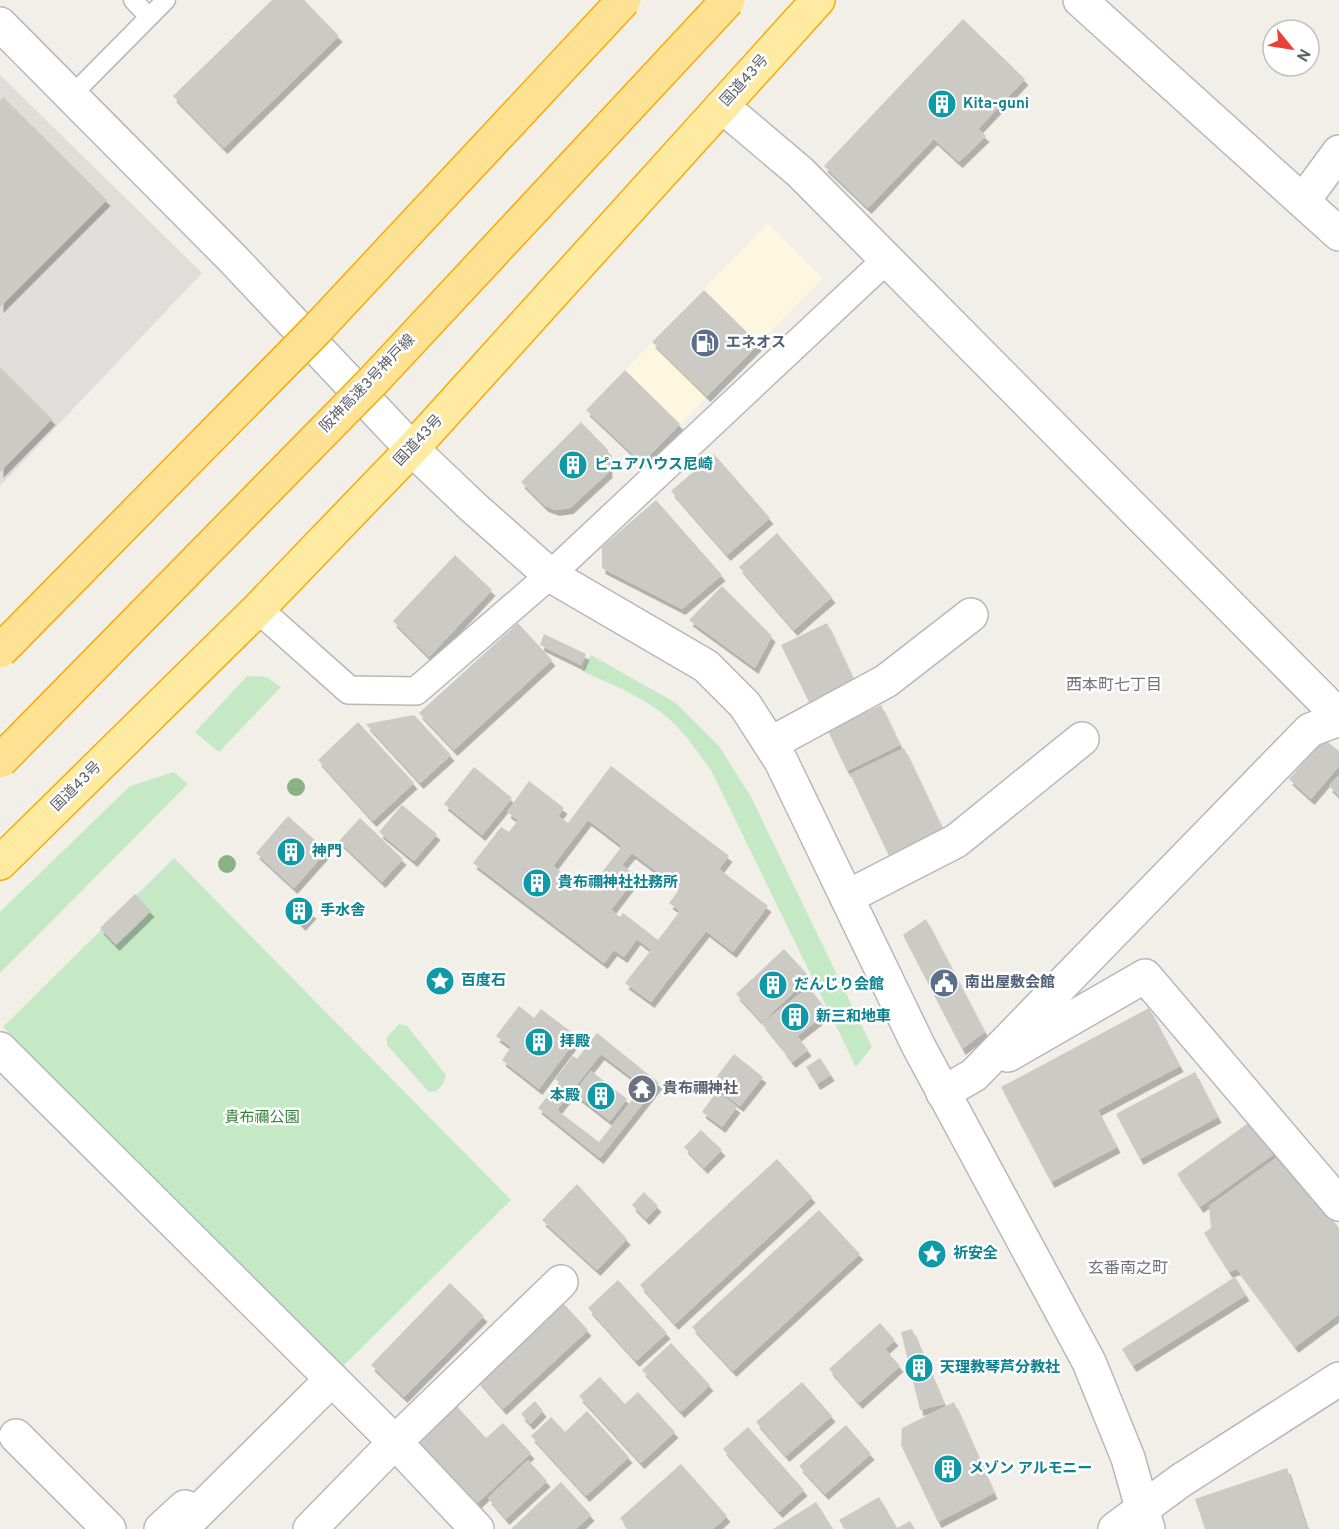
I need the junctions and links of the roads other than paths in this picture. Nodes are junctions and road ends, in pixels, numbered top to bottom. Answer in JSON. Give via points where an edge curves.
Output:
{"nodes":[{"id":1,"x":133,"y":0,"type":"edge"},
{"id":2,"x":166,"y":0,"type":"edge"},
{"id":3,"x":613,"y":0,"type":"edge"},
{"id":4,"x":624,"y":0,"type":"edge"},
{"id":5,"x":728,"y":0,"type":"edge"},
{"id":6,"x":818,"y":0,"type":"edge"},
{"id":7,"x":1080,"y":0,"type":"edge"},
{"id":8,"x":149,"y":17,"type":"junction"},
{"id":9,"x":0,"y":24,"type":"edge"},
{"id":10,"x":71,"y":96,"type":"junction"},
{"id":11,"x":722,"y":106,"type":"junction"},
{"id":12,"x":1339,"y":152,"type":"edge"},
{"id":13,"x":1303,"y":201,"type":"junction"},
{"id":14,"x":1339,"y":234,"type":"edge"},
{"id":15,"x":886,"y":261,"type":"junction"},
{"id":16,"x":302,"y":332,"type":"junction"},
{"id":17,"x":412,"y":449,"type":"junction"},
{"id":18,"x":550,"y":574,"type":"junction"},
{"id":19,"x":258,"y":609,"type":"junction"},
{"id":20,"x":971,"y":615,"type":"dead end"},
{"id":21,"x":0,"y":641,"type":"edge"},
{"id":22,"x":0,"y":651,"type":"edge"},
{"id":23,"x":1339,"y":718,"type":"edge"},
{"id":24,"x":1082,"y":739,"type":"dead end"},
{"id":25,"x":770,"y":744,"type":"junction"},
{"id":26,"x":0,"y":761,"type":"edge"},
{"id":27,"x":0,"y":863,"type":"edge"},
{"id":28,"x":847,"y":897,"type":"junction"},
{"id":29,"x":0,"y":1049,"type":"edge"},
{"id":30,"x":974,"y":1075,"type":"junction"},
{"id":31,"x":943,"y":1093,"type":"junction"},
{"id":32,"x":1339,"y":1204,"type":"edge"},
{"id":33,"x":561,"y":1282,"type":"dead end"},
{"id":34,"x":332,"y":1379,"type":"junction"},
{"id":35,"x":1339,"y":1379,"type":"edge"},
{"id":36,"x":16,"y":1436,"type":"dead end"},
{"id":37,"x":395,"y":1442,"type":"junction"},
{"id":38,"x":1144,"y":1519,"type":"edge"},
{"id":39,"x":202,"y":1522,"type":"edge"},
{"id":40,"x":110,"y":1529,"type":"edge"},
{"id":41,"x":161,"y":1529,"type":"edge"},
{"id":42,"x":310,"y":1529,"type":"edge"},
{"id":43,"x":477,"y":1529,"type":"edge"},
{"id":44,"x":1115,"y":1529,"type":"edge"}],
"edges":[{"from":1,"to":8,"type":"lane"},
{"from":2,"to":8,"type":"lane"},
{"from":3,"to":16,"type":"highway"},
{"from":4,"to":22,"type":"highway","bridge":true,"via":[[316,330]]},
{"from":5,"to":26,"type":"highway","name":"阪神高速3号神戸線","bridge":true,"via":[[374,380]]},
{"from":6,"to":11,"type":"highway","name":"国道43号"},
{"from":7,"to":13,"type":"street"},
{"from":8,"to":10,"type":"lane"},
{"from":9,"to":10,"type":"street"},
{"from":10,"to":16,"type":"street"},
{"from":11,"to":15,"type":"street","via":[[800,172]]},
{"from":11,"to":17,"type":"highway","name":"国道43号"},
{"from":12,"to":13,"type":"street"},
{"from":13,"to":14,"type":"street"},
{"from":15,"to":18,"type":"street"},
{"from":15,"to":23,"type":"street"},
{"from":16,"to":17,"type":"street"},
{"from":16,"to":21,"type":"highway"},
{"from":17,"to":18,"type":"street"},
{"from":17,"to":19,"type":"highway","name":"国道43号"},
{"from":18,"to":19,"type":"street","via":[[416,691],[349,690]]},
{"from":18,"to":25,"type":"street","via":[[706,666],[745,705]]},
{"from":19,"to":27,"type":"highway","name":"国道43号"},
{"from":20,"to":25,"type":"street","via":[[886,681]]},
{"from":23,"to":30,"type":"street","via":[[1310,730]]},
{"from":24,"to":28,"type":"street","via":[[956,841]]},
{"from":25,"to":28,"type":"street"},
{"from":28,"to":31,"type":"street"},
{"from":29,"to":34,"type":"street"},
{"from":30,"to":31,"type":"street"},
{"from":30,"to":32,"type":"street","via":[[1145,976]]},
{"from":31,"to":38,"type":"street","via":[[1089,1362],[1128,1458]]},
{"from":33,"to":37,"type":"street"},
{"from":34,"to":37,"type":"street"},
{"from":34,"to":39,"type":"street"},
{"from":35,"to":38,"type":"street"},
{"from":36,"to":40,"type":"street"},
{"from":37,"to":42,"type":"street"},
{"from":37,"to":43,"type":"street"},
{"from":38,"to":44,"type":"street"},
{"from":39,"to":41,"type":"street","via":[[185,1507]]}]}
